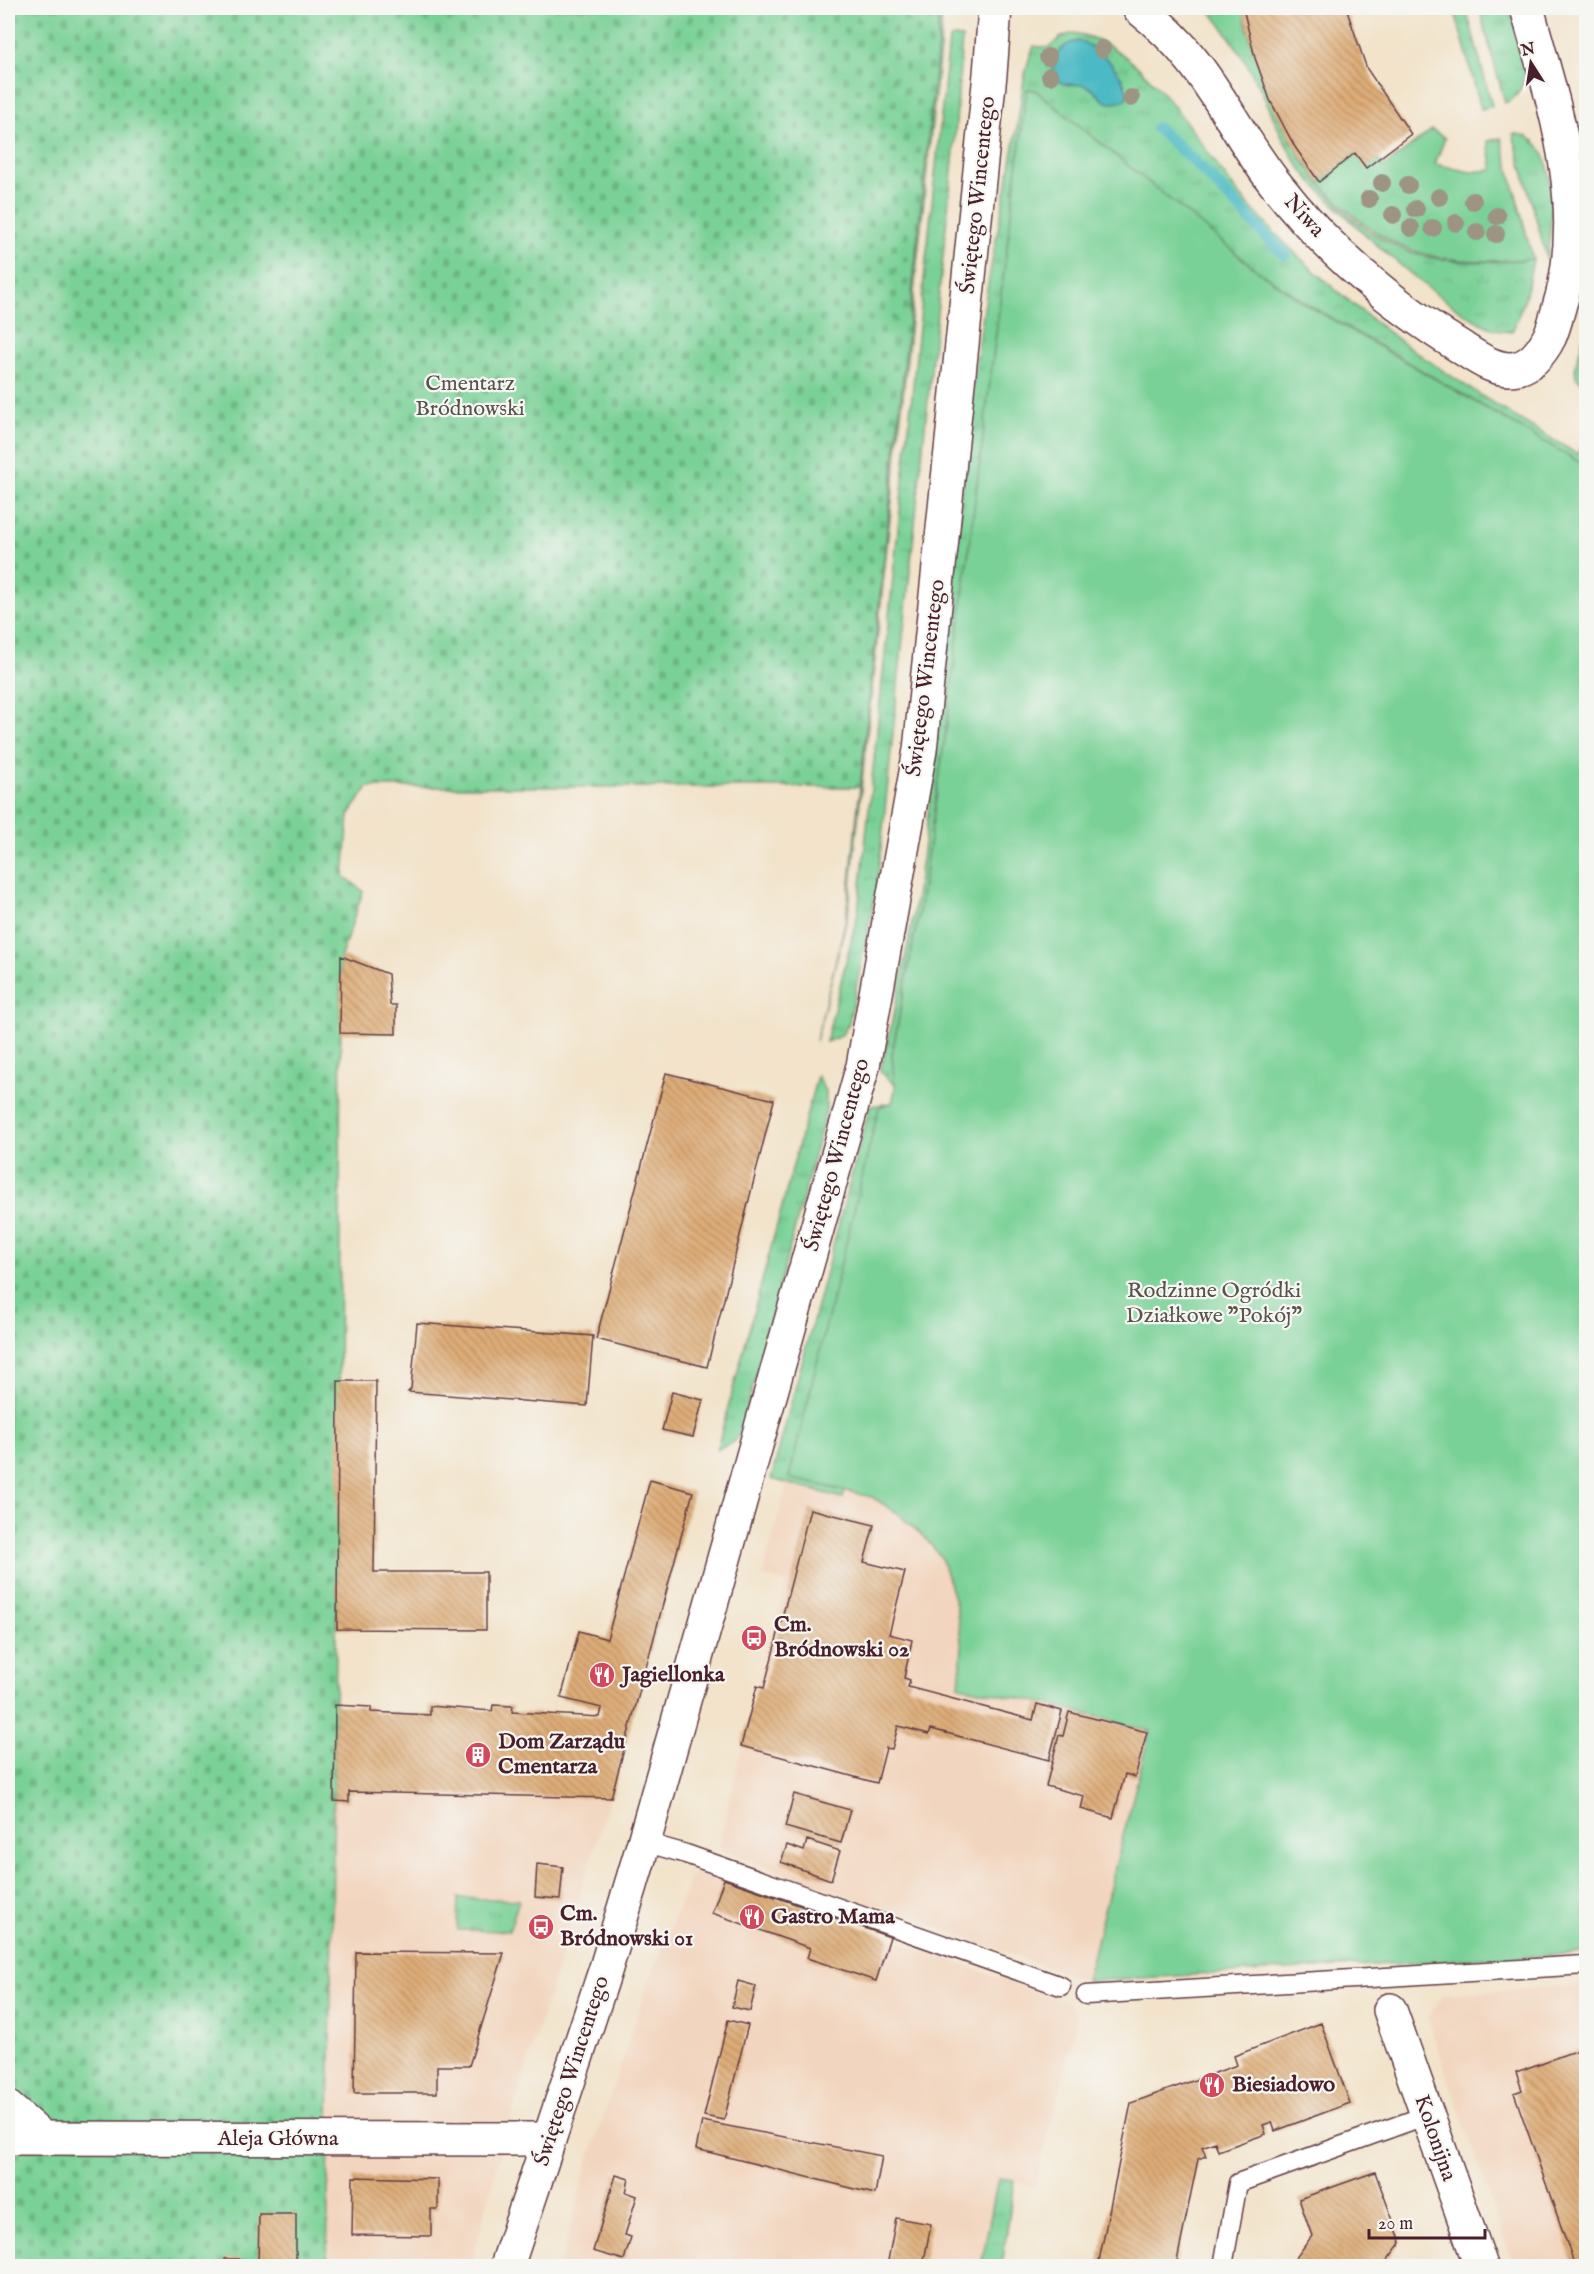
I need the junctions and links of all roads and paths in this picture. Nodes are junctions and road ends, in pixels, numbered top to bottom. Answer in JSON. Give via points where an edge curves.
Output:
{"nodes":[{"id":1,"x":995,"y":8,"type":"edge"},
{"id":2,"x":1139,"y":8,"type":"edge"},
{"id":3,"x":1527,"y":8,"type":"edge"},
{"id":4,"x":1577,"y":272,"type":"edge"},
{"id":5,"x":644,"y":1842,"type":"junction"},
{"id":6,"x":1587,"y":1965,"type":"edge"},
{"id":7,"x":1061,"y":1986,"type":"dead end"},
{"id":8,"x":1086,"y":1995,"type":"dead end"},
{"id":9,"x":1390,"y":2010,"type":"dead end"},
{"id":10,"x":8,"y":2104,"type":"edge"},
{"id":11,"x":1427,"y":2115,"type":"junction"},
{"id":12,"x":8,"y":2138,"type":"edge"},
{"id":13,"x":47,"y":2138,"type":"junction"},
{"id":14,"x":549,"y":2139,"type":"junction"},
{"id":15,"x":507,"y":2266,"type":"edge"},
{"id":16,"x":1223,"y":2266,"type":"edge"},
{"id":17,"x":1481,"y":2266,"type":"edge"}],
"edges":[{"from":1,"to":5,"type":"street","name":"Świętego Wincentego","via":[[920,750],[863,1066]]},
{"from":2,"to":4,"type":"street","name":"Niwa","via":[[1194,62],[1274,183],[1351,266],[1402,308],[1474,355],[1501,368],[1517,369],[1530,363],[1550,336]]},
{"from":3,"to":4,"type":"street","via":[[1568,172]]},
{"from":5,"to":7,"type":"lane"},
{"from":5,"to":14,"type":"street","name":"Świętego Wincentego"},
{"from":6,"to":8,"type":"lane"},
{"from":9,"to":11,"type":"street","name":"Kolonijna"},
{"from":10,"to":13,"type":"street"},
{"from":11,"to":16,"type":"lane","via":[[1238,2183]]},
{"from":11,"to":17,"type":"street","name":"Kolonijna"},
{"from":12,"to":13,"type":"street","name":"Aleja Główna"},
{"from":13,"to":14,"type":"street","name":"Aleja Główna"},
{"from":14,"to":15,"type":"street","name":"Świętego Wincentego"}]}
